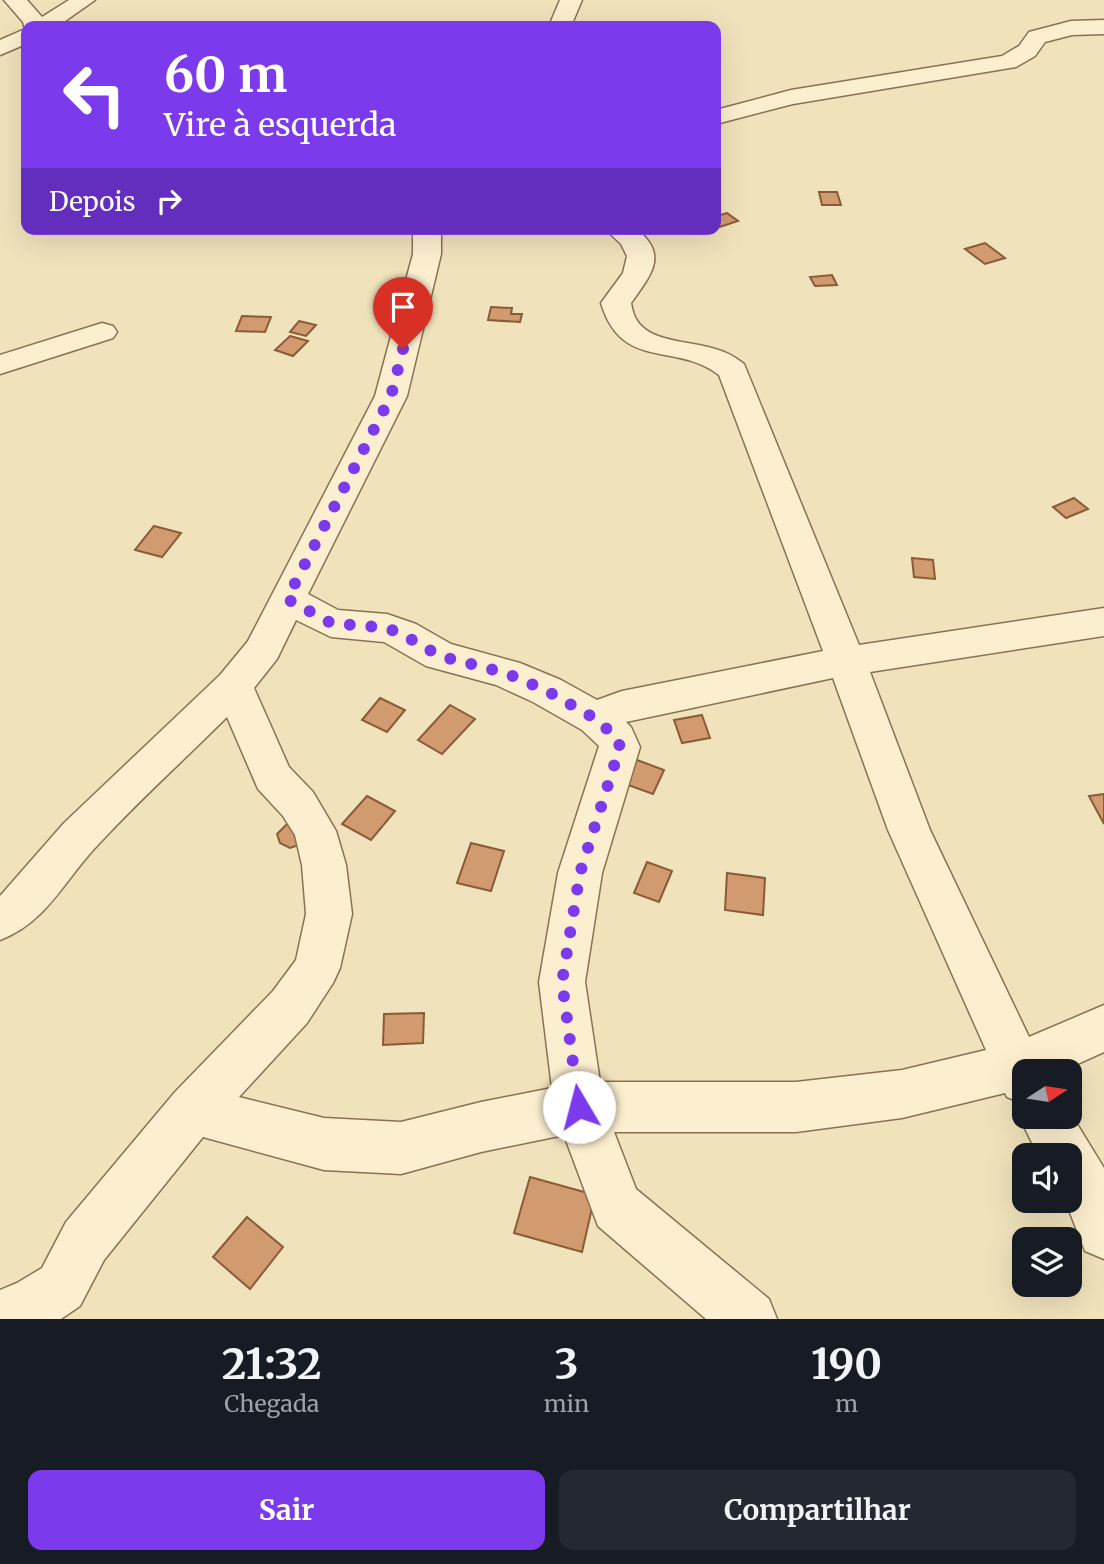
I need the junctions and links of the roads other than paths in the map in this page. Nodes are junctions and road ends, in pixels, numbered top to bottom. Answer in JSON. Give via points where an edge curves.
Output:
{"nodes":[{"id":1,"x":15,"y":0,"type":"edge"},
{"id":2,"x":84,"y":0,"type":"edge"},
{"id":3,"x":571,"y":0,"type":"edge"},
{"id":4,"x":34,"y":21,"type":"edge"},
{"id":5,"x":51,"y":21,"type":"edge"},
{"id":6,"x":562,"y":21,"type":"edge"},
{"id":7,"x":1104,"y":26,"type":"edge"},
{"id":8,"x":21,"y":38,"type":"edge"},
{"id":9,"x":0,"y":48,"type":"edge"},
{"id":10,"x":721,"y":116,"type":"edge"},
{"id":11,"x":428,"y":235,"type":"edge"},
{"id":12,"x":626,"y":235,"type":"edge"},
{"id":13,"x":102,"y":332,"type":"dead end"},
{"id":14,"x":0,"y":365,"type":"edge"},
{"id":15,"x":287,"y":599,"type":"junction"},
{"id":16,"x":1104,"y":622,"type":"edge"},
{"id":17,"x":331,"y":623,"type":"junction"},
{"id":18,"x":263,"y":649,"type":"junction"},
{"id":19,"x":846,"y":661,"type":"junction"},
{"id":20,"x":234,"y":686,"type":"junction"},
{"id":21,"x":596,"y":719,"type":"junction"},
{"id":22,"x":0,"y":920,"type":"edge"},
{"id":23,"x":1104,"y":1028,"type":"edge"},
{"id":24,"x":1013,"y":1059,"type":"edge"},
{"id":25,"x":1047,"y":1059,"type":"edge"},
{"id":26,"x":1012,"y":1075,"type":"edge"},
{"id":27,"x":579,"y":1107,"type":"junction"},
{"id":28,"x":193,"y":1110,"type":"junction"},
{"id":29,"x":1082,"y":1180,"type":"edge"},
{"id":30,"x":1104,"y":1233,"type":"edge"},
{"id":31,"x":0,"y":1318,"type":"edge"},
{"id":32,"x":748,"y":1319,"type":"edge"}],
"edges":[{"from":1,"to":4,"type":"street"},
{"from":2,"to":5,"type":"street"},
{"from":3,"to":6,"type":"street"},
{"from":7,"to":10,"type":"street","via":[[1037,37],[1027,51],[1007,62],[791,97]]},
{"from":8,"to":9,"type":"street"},
{"from":11,"to":15,"type":"street","via":[[428,254],[391,396]]},
{"from":12,"to":19,"type":"street","via":[[642,250],[642,265],[617,303],[618,318],[632,333],[660,347],[719,360],[733,372]]},
{"from":13,"to":14,"type":"street"},
{"from":15,"to":17,"type":"street"},
{"from":15,"to":18,"type":"street"},
{"from":16,"to":19,"type":"street"},
{"from":17,"to":18,"type":"street"},
{"from":17,"to":21,"type":"street","via":[[387,628],[440,656],[506,673]]},
{"from":18,"to":20,"type":"street"},
{"from":19,"to":21,"type":"street","via":[[622,706]]},
{"from":19,"to":24,"type":"street","via":[[909,830]]},
{"from":20,"to":22,"type":"street","via":[[79,836],[19,908]]},
{"from":20,"to":28,"type":"street","via":[[273,777],[315,831],[324,865],[328,914],[317,968],[290,1007]]},
{"from":21,"to":27,"type":"street","via":[[617,738],[620,747],[580,873],[562,982]]},
{"from":23,"to":25,"type":"street"},
{"from":26,"to":27,"type":"street","via":[[796,1107]]},
{"from":27,"to":28,"type":"street","via":[[401,1148],[324,1144]]},
{"from":27,"to":32,"type":"street","via":[[617,1207]]},
{"from":28,"to":31,"type":"street","via":[[85,1241],[61,1287]]},
{"from":29,"to":30,"type":"street"}]}
